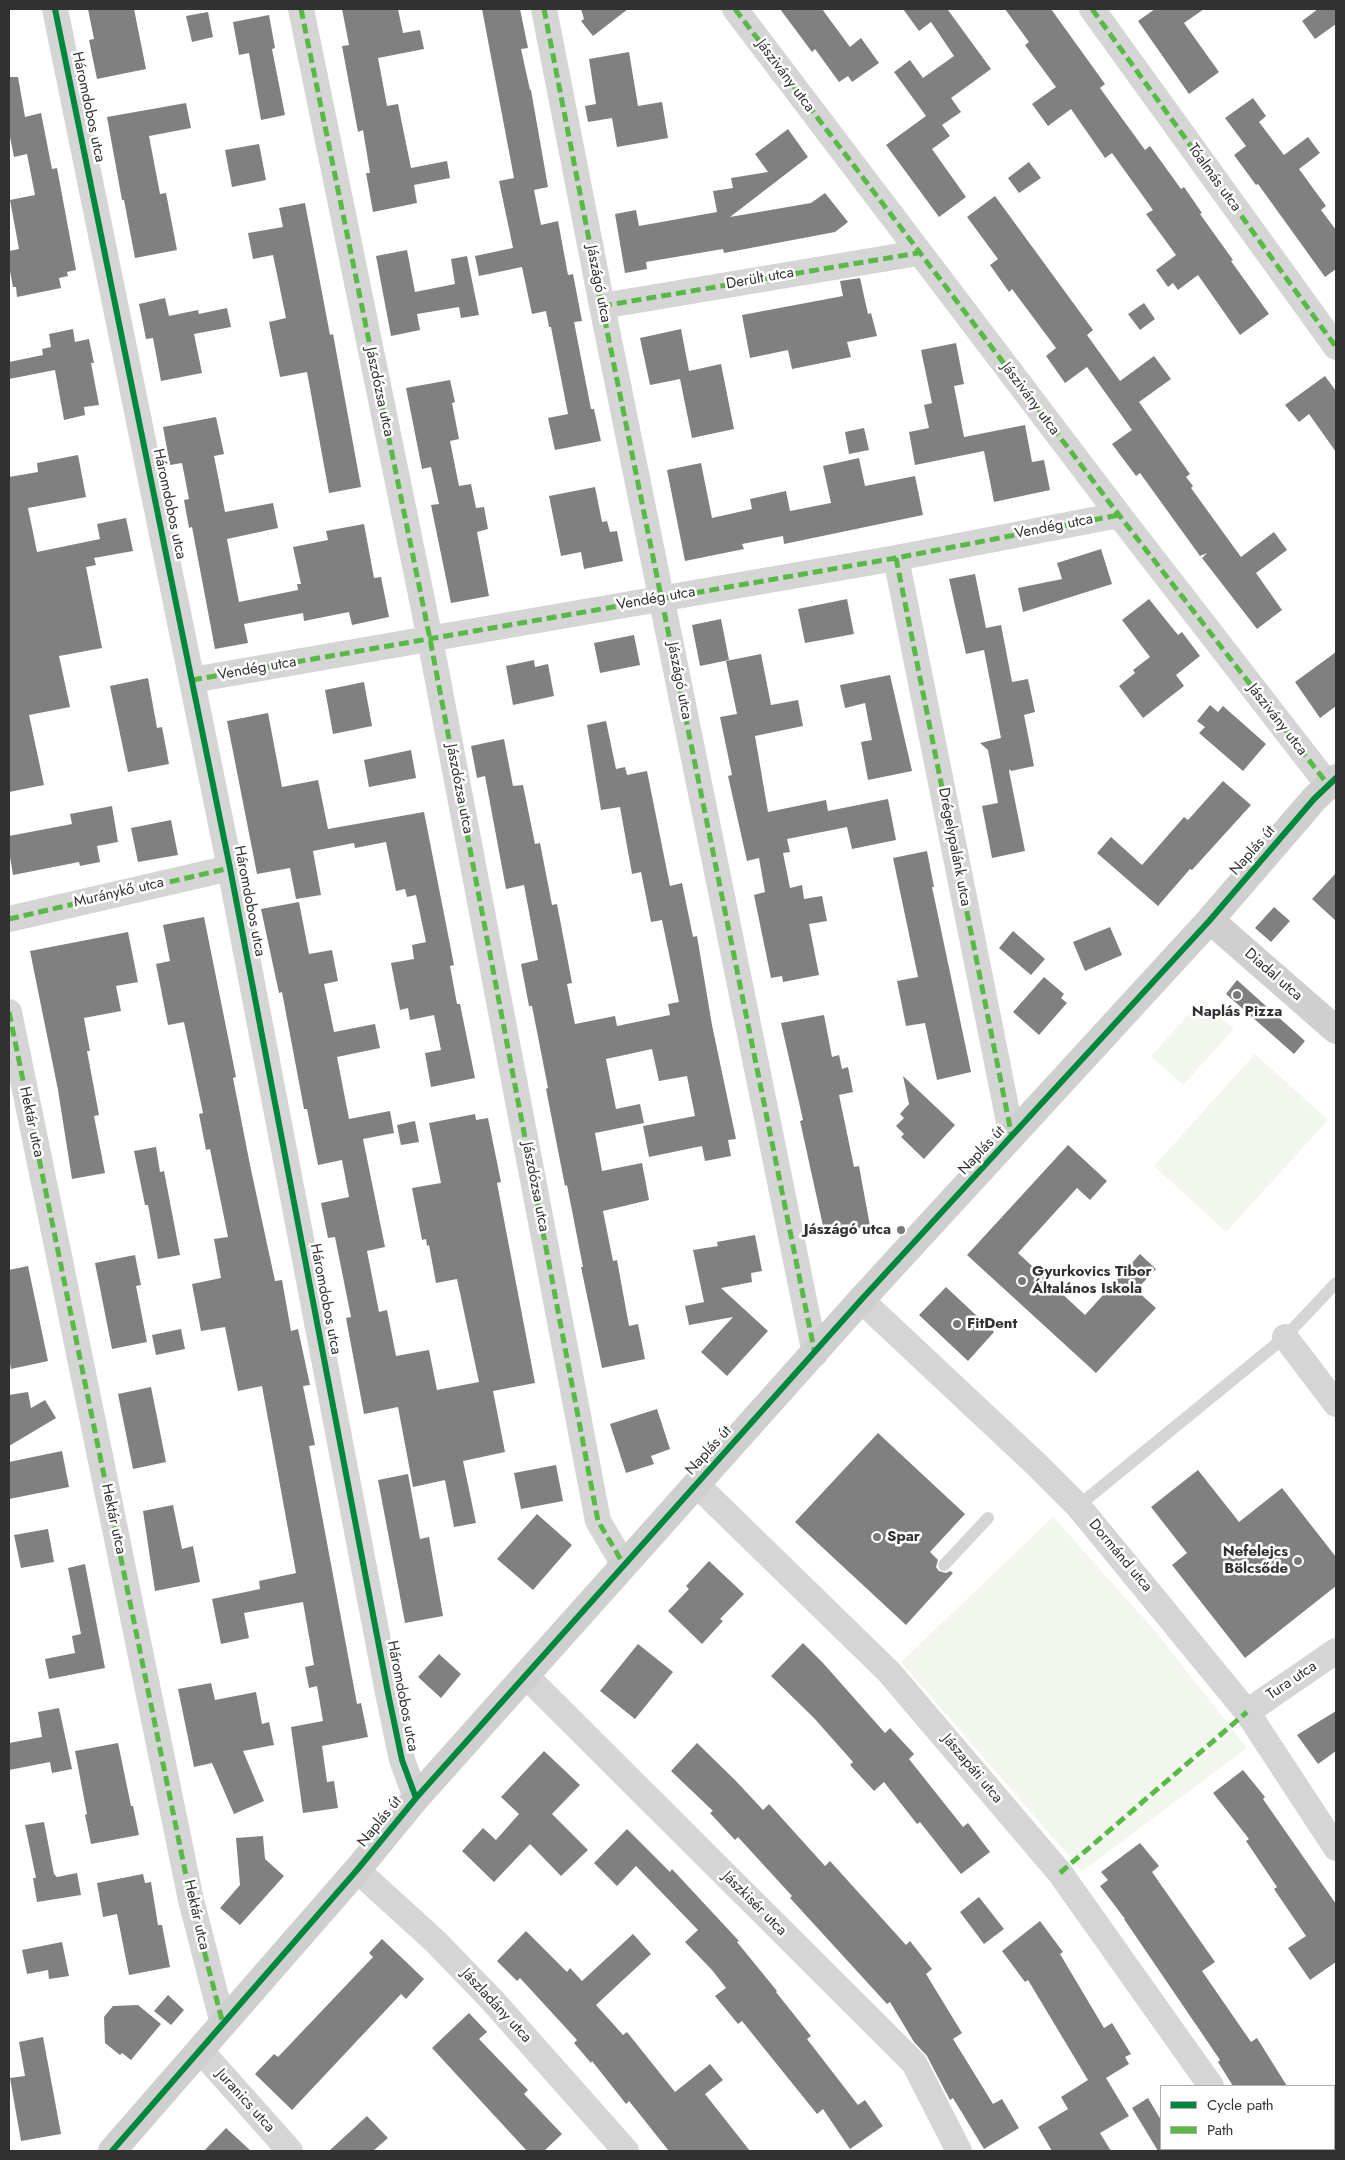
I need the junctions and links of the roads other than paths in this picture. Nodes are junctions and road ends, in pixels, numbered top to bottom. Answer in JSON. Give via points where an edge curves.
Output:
{"nodes":[{"id":1,"x":56,"y":9,"type":"edge"},
{"id":2,"x":301,"y":9,"type":"edge"},
{"id":3,"x":544,"y":9,"type":"edge"},
{"id":4,"x":735,"y":9,"type":"edge"},
{"id":5,"x":1092,"y":9,"type":"edge"},
{"id":6,"x":918,"y":253,"type":"junction"},
{"id":7,"x":602,"y":306,"type":"junction"},
{"id":8,"x":1336,"y":347,"type":"edge"},
{"id":9,"x":1118,"y":515,"type":"junction"},
{"id":10,"x":896,"y":558,"type":"junction"},
{"id":11,"x":662,"y":598,"type":"junction"},
{"id":12,"x":430,"y":639,"type":"junction"},
{"id":13,"x":192,"y":680,"type":"junction"},
{"id":14,"x":1332,"y":782,"type":"edge"},
{"id":15,"x":230,"y":868,"type":"junction"},
{"id":16,"x":9,"y":918,"type":"edge"},
{"id":17,"x":1210,"y":920,"type":"junction"},
{"id":18,"x":9,"y":1012,"type":"edge"},
{"id":19,"x":1336,"y":1030,"type":"edge"},
{"id":20,"x":1012,"y":1137,"type":"junction"},
{"id":21,"x":1336,"y":1283,"type":"edge"},
{"id":22,"x":861,"y":1300,"type":"junction"},
{"id":23,"x":1286,"y":1337,"type":"junction"},
{"id":24,"x":815,"y":1354,"type":"junction"},
{"id":25,"x":1336,"y":1404,"type":"edge"},
{"id":26,"x":696,"y":1484,"type":"junction"},
{"id":27,"x":1078,"y":1506,"type":"junction"},
{"id":28,"x":988,"y":1518,"type":"dead end"},
{"id":29,"x":624,"y":1565,"type":"junction"},
{"id":30,"x":944,"y":1565,"type":"dead end"},
{"id":31,"x":1336,"y":1651,"type":"edge"},
{"id":32,"x":525,"y":1675,"type":"junction"},
{"id":33,"x":1247,"y":1712,"type":"junction"},
{"id":34,"x":416,"y":1798,"type":"junction"},
{"id":35,"x":1336,"y":1848,"type":"edge"},
{"id":36,"x":357,"y":1870,"type":"junction"},
{"id":37,"x":223,"y":2024,"type":"junction"},
{"id":38,"x":200,"y":2050,"type":"junction"},
{"id":39,"x":1210,"y":2085,"type":"edge"},
{"id":40,"x":112,"y":2151,"type":"edge"},
{"id":41,"x":290,"y":2151,"type":"edge"},
{"id":42,"x":626,"y":2151,"type":"edge"},
{"id":43,"x":960,"y":2151,"type":"edge"}],
"edges":[{"from":1,"to":13,"type":"street","name":"Háromdobos utca"},
{"from":2,"to":12,"type":"street","name":"Jászdózsa utca"},
{"from":3,"to":7,"type":"street","name":"Jászágó utca"},
{"from":4,"to":6,"type":"street","name":"Jászivány utca"},
{"from":5,"to":8,"type":"street","name":"Tóalmás utca"},
{"from":6,"to":7,"type":"street","name":"Derült utca"},
{"from":6,"to":9,"type":"street","name":"Jászivány utca"},
{"from":7,"to":11,"type":"street","name":"Jászágó utca"},
{"from":9,"to":10,"type":"street","name":"Vendég utca"},
{"from":9,"to":14,"type":"street","name":"Jászivány utca"},
{"from":10,"to":11,"type":"street","name":"Vendég utca"},
{"from":10,"to":20,"type":"street","name":"Drégelypalánk utca"},
{"from":11,"to":12,"type":"street","name":"Vendég utca"},
{"from":11,"to":24,"type":"street","name":"Jászágó utca"},
{"from":12,"to":13,"type":"street","name":"Vendég utca"},
{"from":12,"to":29,"type":"street","name":"Jászdózsa utca","via":[[598,1521]]},
{"from":13,"to":15,"type":"street","name":"Háromdobos utca"},
{"from":14,"to":17,"type":"street","name":"Naplás út"},
{"from":15,"to":16,"type":"street","name":"Muránykő utca"},
{"from":15,"to":34,"type":"street","name":"Háromdobos utca","via":[[388,1694],[402,1760]]},
{"from":17,"to":19,"type":"street","name":"Diadal utca"},
{"from":17,"to":20,"type":"street","name":"Naplás út"},
{"from":18,"to":37,"type":"street","name":"Hektár utca","via":[[191,1900]]},
{"from":20,"to":22,"type":"street","name":"Naplás út"},
{"from":21,"to":23,"type":"lane"},
{"from":22,"to":24,"type":"street","name":"Naplás út"},
{"from":22,"to":27,"type":"street","name":"Dormánd utca"},
{"from":23,"to":25,"type":"street"},
{"from":23,"to":27,"type":"lane"},
{"from":24,"to":26,"type":"street","name":"Naplás út"},
{"from":26,"to":29,"type":"street","name":"Naplás út"},
{"from":26,"to":39,"type":"street","name":"Jászapáti utca","via":[[889,1672],[1060,1873]]},
{"from":27,"to":33,"type":"street","name":"Dormánd utca"},
{"from":28,"to":30,"type":"lane"},
{"from":29,"to":32,"type":"street","name":"Naplás út"},
{"from":31,"to":33,"type":"street","name":"Tura utca"},
{"from":32,"to":34,"type":"street","name":"Naplás út"},
{"from":32,"to":43,"type":"street","name":"Jászkisér utca","via":[[914,2063]]},
{"from":33,"to":35,"type":"street","name":"Dormánd utca"},
{"from":34,"to":36,"type":"street","name":"Naplás út"},
{"from":36,"to":37,"type":"street","name":"Naplás út"},
{"from":36,"to":42,"type":"street","name":"Jászladány utca","via":[[436,1942],[492,2000]]},
{"from":37,"to":38,"type":"street","name":"Naplás út"},
{"from":38,"to":40,"type":"street","name":"Naplás út"},
{"from":38,"to":41,"type":"street","name":"Juranics utca"}]}
